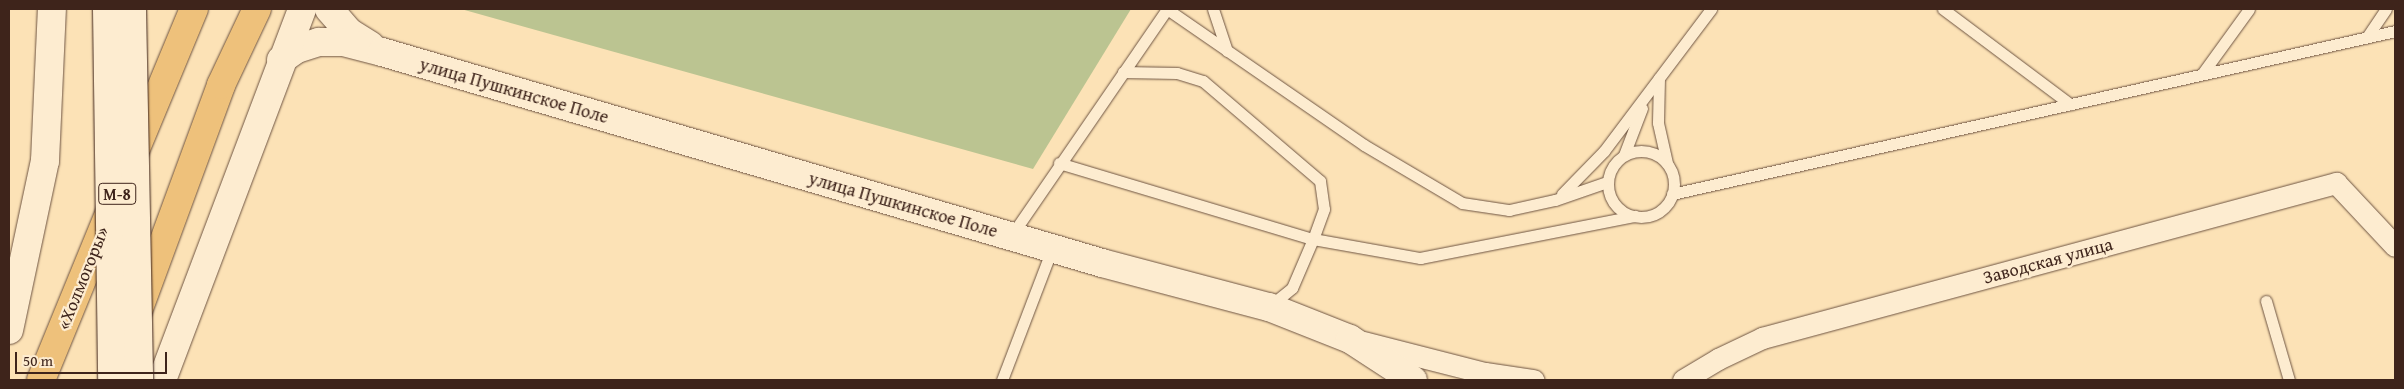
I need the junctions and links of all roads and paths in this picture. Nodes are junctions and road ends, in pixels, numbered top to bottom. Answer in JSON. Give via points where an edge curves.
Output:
{"nodes":[{"id":1,"x":52,"y":9,"type":"edge"},
{"id":2,"x":107,"y":9,"type":"edge"},
{"id":3,"x":132,"y":9,"type":"edge"},
{"id":4,"x":194,"y":9,"type":"edge"},
{"id":5,"x":257,"y":9,"type":"edge"},
{"id":6,"x":302,"y":9,"type":"edge"},
{"id":7,"x":329,"y":9,"type":"edge"},
{"id":8,"x":1167,"y":9,"type":"edge"},
{"id":9,"x":1213,"y":9,"type":"edge"},
{"id":10,"x":1710,"y":9,"type":"edge"},
{"id":11,"x":1943,"y":9,"type":"edge"},
{"id":12,"x":2249,"y":9,"type":"edge"},
{"id":13,"x":2386,"y":9,"type":"edge"},
{"id":14,"x":2395,"y":31,"type":"edge"},
{"id":15,"x":2367,"y":37,"type":"junction"},
{"id":16,"x":1227,"y":51,"type":"junction"},
{"id":17,"x":382,"y":52,"type":"junction"},
{"id":18,"x":281,"y":60,"type":"junction"},
{"id":19,"x":1123,"y":72,"type":"junction"},
{"id":20,"x":2202,"y":74,"type":"junction"},
{"id":21,"x":1659,"y":78,"type":"junction"},
{"id":22,"x":2070,"y":104,"type":"junction"},
{"id":23,"x":1624,"y":155,"type":"junction"},
{"id":24,"x":1059,"y":163,"type":"junction"},
{"id":25,"x":1667,"y":163,"type":"junction"},
{"id":26,"x":1607,"y":182,"type":"junction"},
{"id":27,"x":1672,"y":194,"type":"junction"},
{"id":28,"x":1555,"y":200,"type":"junction"},
{"id":29,"x":1635,"y":216,"type":"junction"},
{"id":30,"x":1011,"y":237,"type":"junction"},
{"id":31,"x":1313,"y":239,"type":"junction"},
{"id":32,"x":2395,"y":246,"type":"edge"},
{"id":33,"x":1052,"y":249,"type":"junction"},
{"id":34,"x":2266,"y":301,"type":"dead end"},
{"id":35,"x":1269,"y":307,"type":"junction"},
{"id":36,"x":9,"y":330,"type":"edge"},
{"id":37,"x":1350,"y":339,"type":"junction"},
{"id":38,"x":1481,"y":376,"type":"edge"},
{"id":39,"x":41,"y":380,"type":"edge"},
{"id":40,"x":112,"y":380,"type":"edge"},
{"id":41,"x":139,"y":380,"type":"edge"},
{"id":42,"x":162,"y":380,"type":"edge"},
{"id":43,"x":1002,"y":380,"type":"edge"},
{"id":44,"x":1413,"y":380,"type":"edge"},
{"id":45,"x":1533,"y":380,"type":"edge"},
{"id":46,"x":1684,"y":380,"type":"edge"},
{"id":47,"x":2289,"y":380,"type":"edge"}],
"edges":[{"from":1,"to":36,"type":"main road","via":[[44,161]]},
{"from":2,"to":40,"type":"main road","bridge":true},
{"from":3,"to":41,"type":"main road","bridge":true},
{"from":4,"to":39,"type":"highway","name":"«Холмогоры»","number":"М-8"},
{"from":5,"to":40,"type":"highway","via":[[221,85]]},
{"from":6,"to":18,"type":"main road"},
{"from":7,"to":17,"type":"main road","name":"улица Пушкинское Поле","via":[[350,32]]},
{"from":8,"to":16,"type":"lane"},
{"from":8,"to":19,"type":"lane"},
{"from":9,"to":16,"type":"lane"},
{"from":10,"to":21,"type":"lane"},
{"from":11,"to":22,"type":"lane"},
{"from":12,"to":20,"type":"lane"},
{"from":13,"to":15,"type":"lane"},
{"from":14,"to":15,"type":"lane"},
{"from":15,"to":20,"type":"lane"},
{"from":16,"to":28,"type":"lane","via":[[1364,145],[1462,203],[1508,210]]},
{"from":17,"to":18,"type":"main road","name":"улица Пушкинское Поле","via":[[343,42],[319,42],[297,49]]},
{"from":17,"to":30,"type":"main road","name":"улица Пушкинское Поле"},
{"from":18,"to":42,"type":"main road"},
{"from":19,"to":24,"type":"lane"},
{"from":19,"to":31,"type":"lane","via":[[1177,73],[1203,81],[1320,181],[1324,209]]},
{"from":20,"to":22,"type":"lane"},
{"from":21,"to":23,"type":"lane","via":[[1636,119]]},
{"from":21,"to":25,"type":"lane","via":[[1658,123]]},
{"from":21,"to":28,"type":"lane","via":[[1604,151],[1579,180]]},
{"from":22,"to":27,"type":"lane"},
{"from":23,"to":25,"type":"lane","via":[[1639,150],[1654,154]]},
{"from":23,"to":26,"type":"lane","via":[[1612,166]]},
{"from":24,"to":30,"type":"lane"},
{"from":24,"to":31,"type":"lane"},
{"from":25,"to":27,"type":"lane","via":[[1674,178]]},
{"from":26,"to":28,"type":"lane"},
{"from":26,"to":29,"type":"lane","via":[[1615,204]]},
{"from":27,"to":29,"type":"lane","via":[[1664,207],[1651,216]]},
{"from":29,"to":31,"type":"lane","via":[[1420,258]]},
{"from":30,"to":33,"type":"main road","name":"улица Пушкинское Поле"},
{"from":31,"to":35,"type":"lane","via":[[1292,288]]},
{"from":32,"to":46,"type":"street","name":"Заводская улица","via":[[2336,183],[1762,338],[1718,358]]},
{"from":33,"to":35,"type":"main road","name":"улица Пушкинское Поле"},
{"from":33,"to":43,"type":"lane"},
{"from":34,"to":47,"type":"lane"},
{"from":35,"to":37,"type":"main road","name":"улица Пушкинское Поле"},
{"from":37,"to":38,"type":"street"},
{"from":37,"to":44,"type":"main road","name":"улица Пушкинское Поле"},
{"from":38,"to":45,"type":"street"}]}
